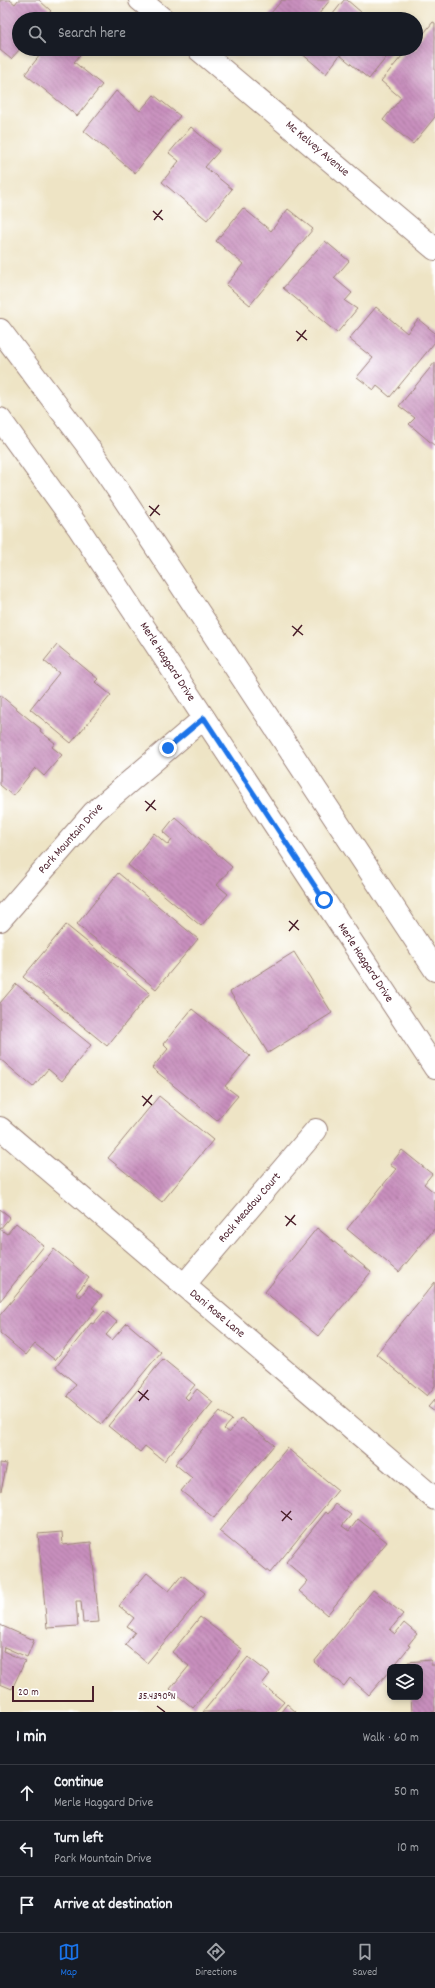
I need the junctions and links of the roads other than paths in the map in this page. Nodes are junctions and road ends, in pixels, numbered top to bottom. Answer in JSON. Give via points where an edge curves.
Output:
{"nodes":[{"id":1,"x":140,"y":0,"type":"edge"},
{"id":2,"x":155,"y":12,"type":"edge"},
{"id":3,"x":206,"y":56,"type":"edge"},
{"id":4,"x":435,"y":249,"type":"edge"},
{"id":5,"x":0,"y":330,"type":"edge"},
{"id":6,"x":0,"y":419,"type":"edge"},
{"id":7,"x":204,"y":718,"type":"junction"},
{"id":8,"x":0,"y":920,"type":"edge"},
{"id":9,"x":435,"y":970,"type":"edge"},
{"id":10,"x":435,"y":1068,"type":"edge"},
{"id":11,"x":0,"y":1128,"type":"edge"},
{"id":12,"x":316,"y":1130,"type":"dead end"},
{"id":13,"x":184,"y":1285,"type":"junction"},
{"id":14,"x":435,"y":1500,"type":"edge"}],
"edges":[{"from":1,"to":2,"type":"main road"},
{"from":3,"to":4,"type":"main road","name":"Mc Kelvey Avenue"},
{"from":5,"to":9,"type":"main road","via":[[69,420],[122,496]]},
{"from":6,"to":7,"type":"main road","name":"Merle Haggard Drive","via":[[78,527]]},
{"from":7,"to":8,"type":"main road","name":"Park Mountain Drive","via":[[94,812]]},
{"from":7,"to":10,"type":"main road","name":"Merle Haggard Drive"},
{"from":11,"to":13,"type":"main road","name":"Dani Rose Lane"},
{"from":12,"to":13,"type":"main road","name":"Rock Meadow Court"},
{"from":13,"to":14,"type":"main road","name":"Dani Rose Lane"}]}
